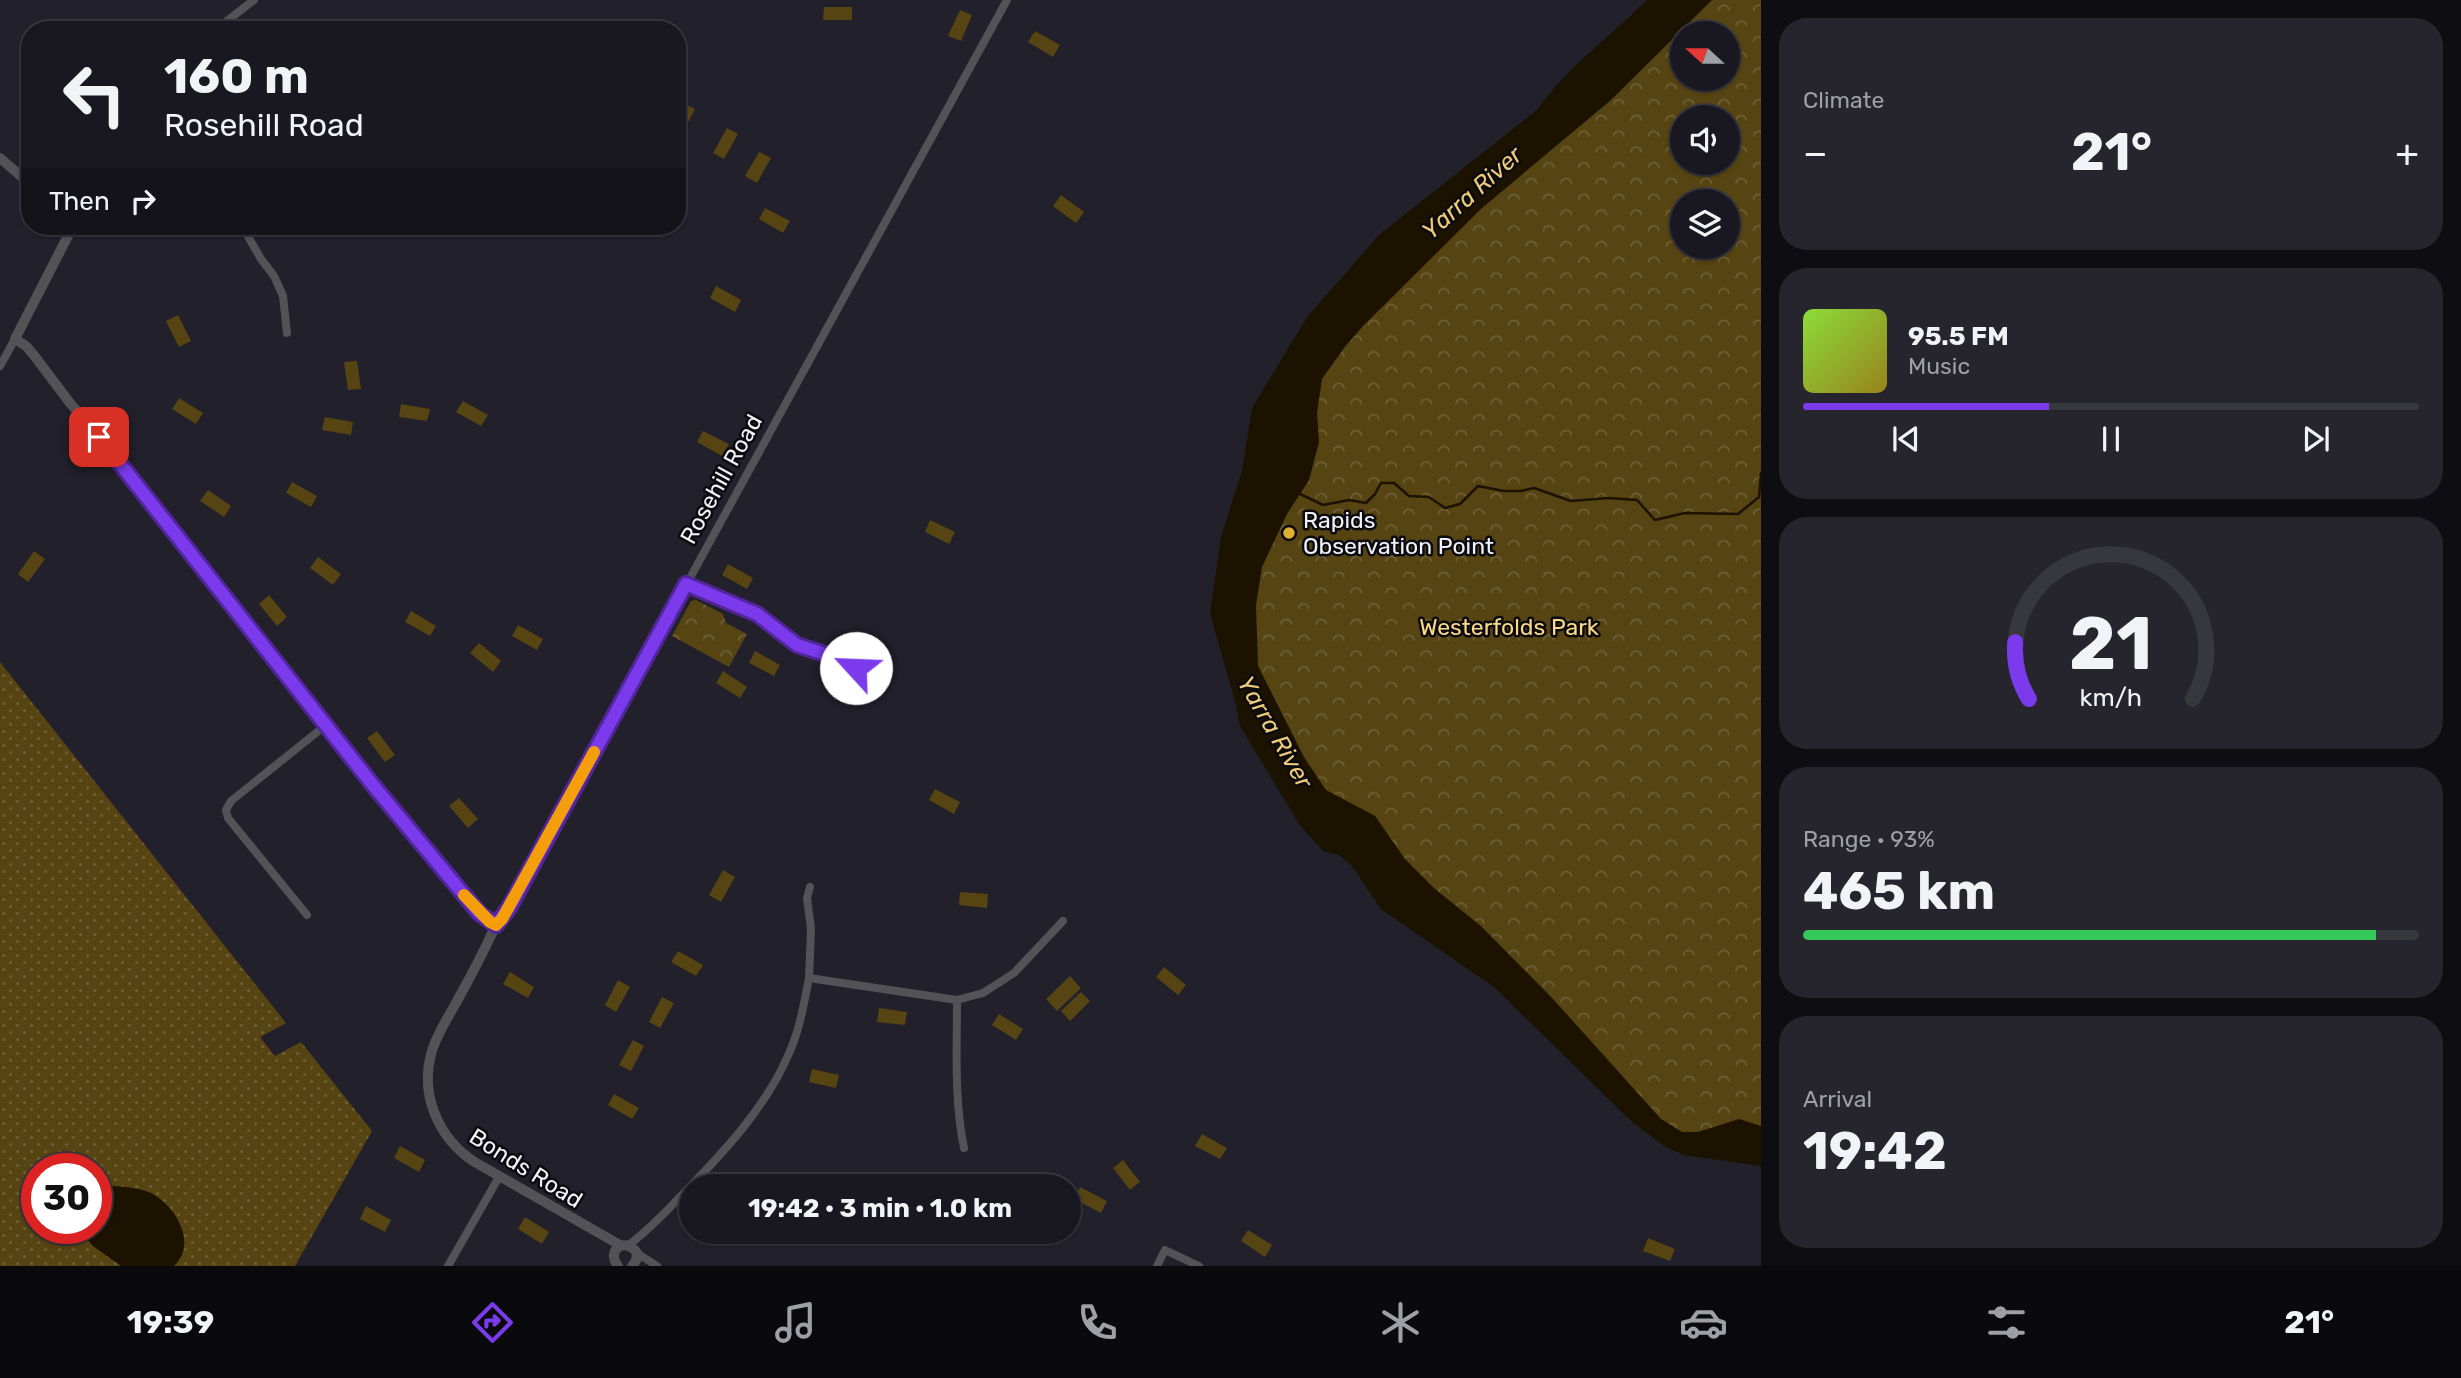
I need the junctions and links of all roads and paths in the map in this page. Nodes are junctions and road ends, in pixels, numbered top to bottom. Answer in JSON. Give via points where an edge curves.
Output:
{"nodes":[{"id":1,"x":254,"y":0,"type":"edge"},
{"id":2,"x":1007,"y":0,"type":"edge"},
{"id":3,"x":227,"y":21,"type":"edge"},
{"id":4,"x":0,"y":158,"type":"edge"},
{"id":5,"x":21,"y":176,"type":"edge"},
{"id":6,"x":68,"y":235,"type":"edge"},
{"id":7,"x":248,"y":235,"type":"edge"},
{"id":8,"x":287,"y":333,"type":"dead end"},
{"id":9,"x":15,"y":339,"type":"junction"},
{"id":10,"x":4,"y":351,"type":"edge"},
{"id":11,"x":0,"y":366,"type":"edge"},
{"id":12,"x":686,"y":584,"type":"junction"},
{"id":13,"x":856,"y":668,"type":"dead end"},
{"id":14,"x":326,"y":725,"type":"junction"},
{"id":15,"x":810,"y":887,"type":"dead end"},
{"id":16,"x":307,"y":915,"type":"dead end"},
{"id":17,"x":1063,"y":921,"type":"dead end"},
{"id":18,"x":496,"y":925,"type":"junction"},
{"id":19,"x":809,"y":978,"type":"junction"},
{"id":20,"x":957,"y":1000,"type":"junction"},
{"id":21,"x":429,"y":1092,"type":"joint"},
{"id":22,"x":964,"y":1148,"type":"dead end"},
{"id":23,"x":499,"y":1177,"type":"junction"},
{"id":24,"x":629,"y":1254,"type":"edge"},
{"id":25,"x":448,"y":1266,"type":"edge"},
{"id":26,"x":618,"y":1266,"type":"edge"},
{"id":27,"x":655,"y":1266,"type":"edge"},
{"id":28,"x":1157,"y":1266,"type":"edge"},
{"id":29,"x":1199,"y":1266,"type":"edge"}],
"edges":[{"from":1,"to":3,"type":"street"},
{"from":2,"to":12,"type":"street","name":"Rosehill Road"},
{"from":4,"to":5,"type":"street"},
{"from":6,"to":9,"type":"street"},
{"from":7,"to":8,"type":"street","via":[[283,296]]},
{"from":9,"to":10,"type":"street"},
{"from":9,"to":14,"type":"street","via":[[26,346],[112,451]]},
{"from":10,"to":11,"type":"street"},
{"from":12,"to":13,"type":"street","via":[[757,614],[797,645]]},
{"from":12,"to":18,"type":"street","name":"Rosehill Road"},
{"from":14,"to":16,"type":"street","via":[[231,800],[226,810]]},
{"from":14,"to":18,"type":"street","via":[[474,906]]},
{"from":15,"to":19,"type":"street"},
{"from":17,"to":20,"type":"street","via":[[1014,973],[983,993]]},
{"from":18,"to":21,"type":"street","name":"Rosehill Road","via":[[435,1042]]},
{"from":19,"to":20,"type":"street"},
{"from":19,"to":24,"type":"street","via":[[790,1052],[765,1098]]},
{"from":20,"to":22,"type":"street","via":[[958,1120]]},
{"from":21,"to":23,"type":"street","name":"Bonds Road","via":[[437,1120],[451,1143]]},
{"from":23,"to":24,"type":"street","name":"Bonds Road"},
{"from":23,"to":25,"type":"street"},
{"from":24,"to":26,"type":"street","via":[[613,1259]]},
{"from":24,"to":27,"type":"street","name":"Bonds Road"},
{"from":28,"to":29,"type":"street","via":[[1165,1250]]}]}
